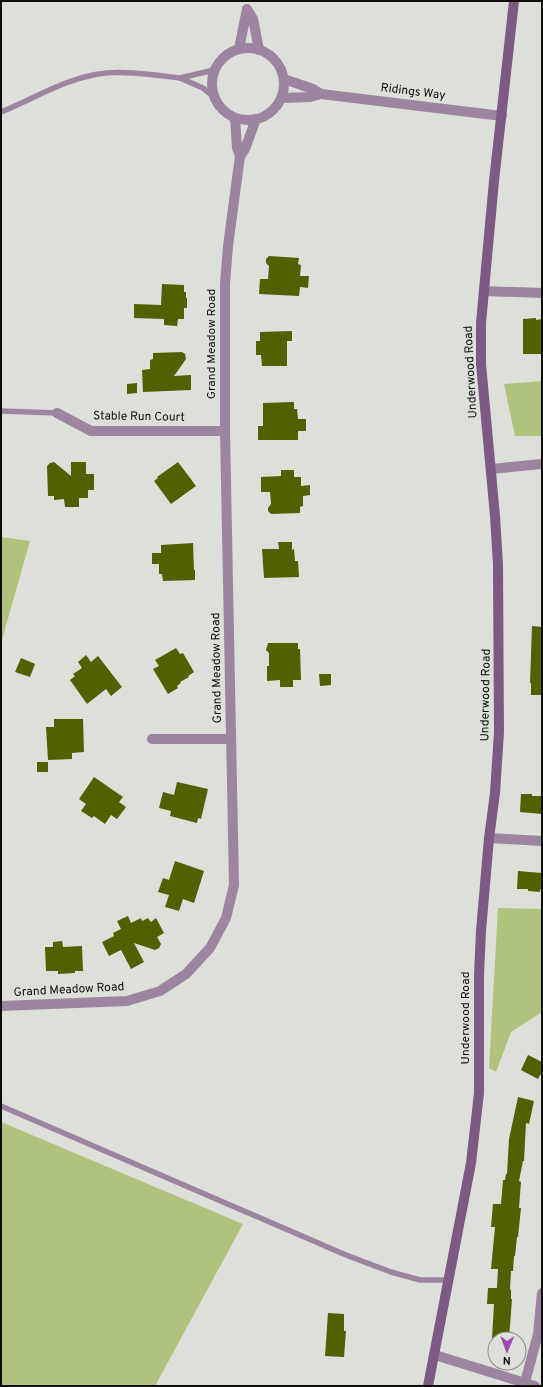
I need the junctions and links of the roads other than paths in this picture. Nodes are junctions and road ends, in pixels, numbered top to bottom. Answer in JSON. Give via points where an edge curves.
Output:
{"nodes":[{"id":1,"x":514,"y":1,"type":"edge"},
{"id":2,"x":246,"y":5,"type":"edge"},
{"id":3,"x":240,"y":49,"type":"junction"},
{"id":4,"x":259,"y":50,"type":"junction"},
{"id":5,"x":214,"y":70,"type":"junction"},
{"id":6,"x":180,"y":78,"type":"junction"},
{"id":7,"x":284,"y":79,"type":"junction"},
{"id":8,"x":321,"y":94,"type":"junction"},
{"id":9,"x":213,"y":96,"type":"junction"},
{"id":10,"x":282,"y":98,"type":"junction"},
{"id":11,"x":1,"y":112,"type":"edge"},
{"id":12,"x":502,"y":116,"type":"junction"},
{"id":13,"x":235,"y":118,"type":"junction"},
{"id":14,"x":256,"y":119,"type":"junction"},
{"id":15,"x":240,"y":156,"type":"junction"},
{"id":16,"x":484,"y":291,"type":"junction"},
{"id":17,"x":542,"y":293,"type":"edge"},
{"id":18,"x":1,"y":411,"type":"edge"},
{"id":19,"x":57,"y":412,"type":"joint"},
{"id":20,"x":225,"y":431,"type":"junction"},
{"id":21,"x":542,"y":464,"type":"edge"},
{"id":22,"x":491,"y":469,"type":"junction"},
{"id":23,"x":152,"y":739,"type":"dead end"},
{"id":24,"x":231,"y":739,"type":"junction"},
{"id":25,"x":489,"y":838,"type":"junction"},
{"id":26,"x":542,"y":841,"type":"edge"},
{"id":27,"x":1,"y":1006,"type":"edge"},
{"id":28,"x":1,"y":1106,"type":"edge"},
{"id":29,"x":448,"y":1280,"type":"junction"},
{"id":30,"x":542,"y":1293,"type":"edge"},
{"id":31,"x":435,"y":1355,"type":"junction"},
{"id":32,"x":528,"y":1385,"type":"edge"},
{"id":33,"x":428,"y":1386,"type":"edge"}],
"edges":[{"from":1,"to":12,"type":"street","name":"Underwood Road"},
{"from":2,"to":3,"type":"street"},
{"from":2,"to":4,"type":"street","via":[[253,19]]},
{"from":3,"to":4,"type":"street"},
{"from":3,"to":5,"type":"street","via":[[228,53]]},
{"from":4,"to":7,"type":"street","via":[[272,56],[282,70]]},
{"from":5,"to":6,"type":"lane"},
{"from":5,"to":9,"type":"street","via":[[211,87]]},
{"from":6,"to":9,"type":"lane","via":[[203,88]]},
{"from":6,"to":11,"type":"lane","via":[[138,73],[98,74],[77,79]]},
{"from":7,"to":8,"type":"street","name":"Ridings Way"},
{"from":7,"to":10,"type":"street"},
{"from":8,"to":10,"type":"street","name":"Ridings Way"},
{"from":8,"to":12,"type":"street","name":"Ridings Way"},
{"from":9,"to":13,"type":"street","via":[[224,112]]},
{"from":10,"to":14,"type":"street","via":[[270,113]]},
{"from":12,"to":16,"type":"street","name":"Underwood Road"},
{"from":13,"to":14,"type":"street"},
{"from":13,"to":15,"type":"street","name":"Grand Meadow Road"},
{"from":14,"to":15,"type":"street","name":"Grand Meadow Road"},
{"from":15,"to":20,"type":"street","name":"Grand Meadow Road","via":[[225,284]]},
{"from":16,"to":17,"type":"street"},
{"from":16,"to":22,"type":"street","name":"Underwood Road","via":[[481,364]]},
{"from":18,"to":19,"type":"lane"},
{"from":19,"to":20,"type":"street","name":"Stable Run Court","via":[[91,431]]},
{"from":20,"to":24,"type":"street","name":"Grand Meadow Road"},
{"from":21,"to":22,"type":"street"},
{"from":22,"to":25,"type":"street","name":"Underwood Road","via":[[498,565],[499,732]]},
{"from":23,"to":24,"type":"street"},
{"from":24,"to":27,"type":"street","name":"Grand Meadow Road","via":[[234,885],[226,918],[210,948],[186,974],[160,991],[127,1001]]},
{"from":25,"to":26,"type":"street"},
{"from":25,"to":29,"type":"street","name":"Underwood Road","via":[[479,975],[479,1093],[476,1126]]},
{"from":28,"to":29,"type":"lane","via":[[346,1255],[420,1280]]},
{"from":29,"to":31,"type":"street","name":"Underwood Road"},
{"from":30,"to":32,"type":"street","via":[[538,1334]]},
{"from":31,"to":32,"type":"street"},
{"from":31,"to":33,"type":"street","name":"Underwood Road"}]}
